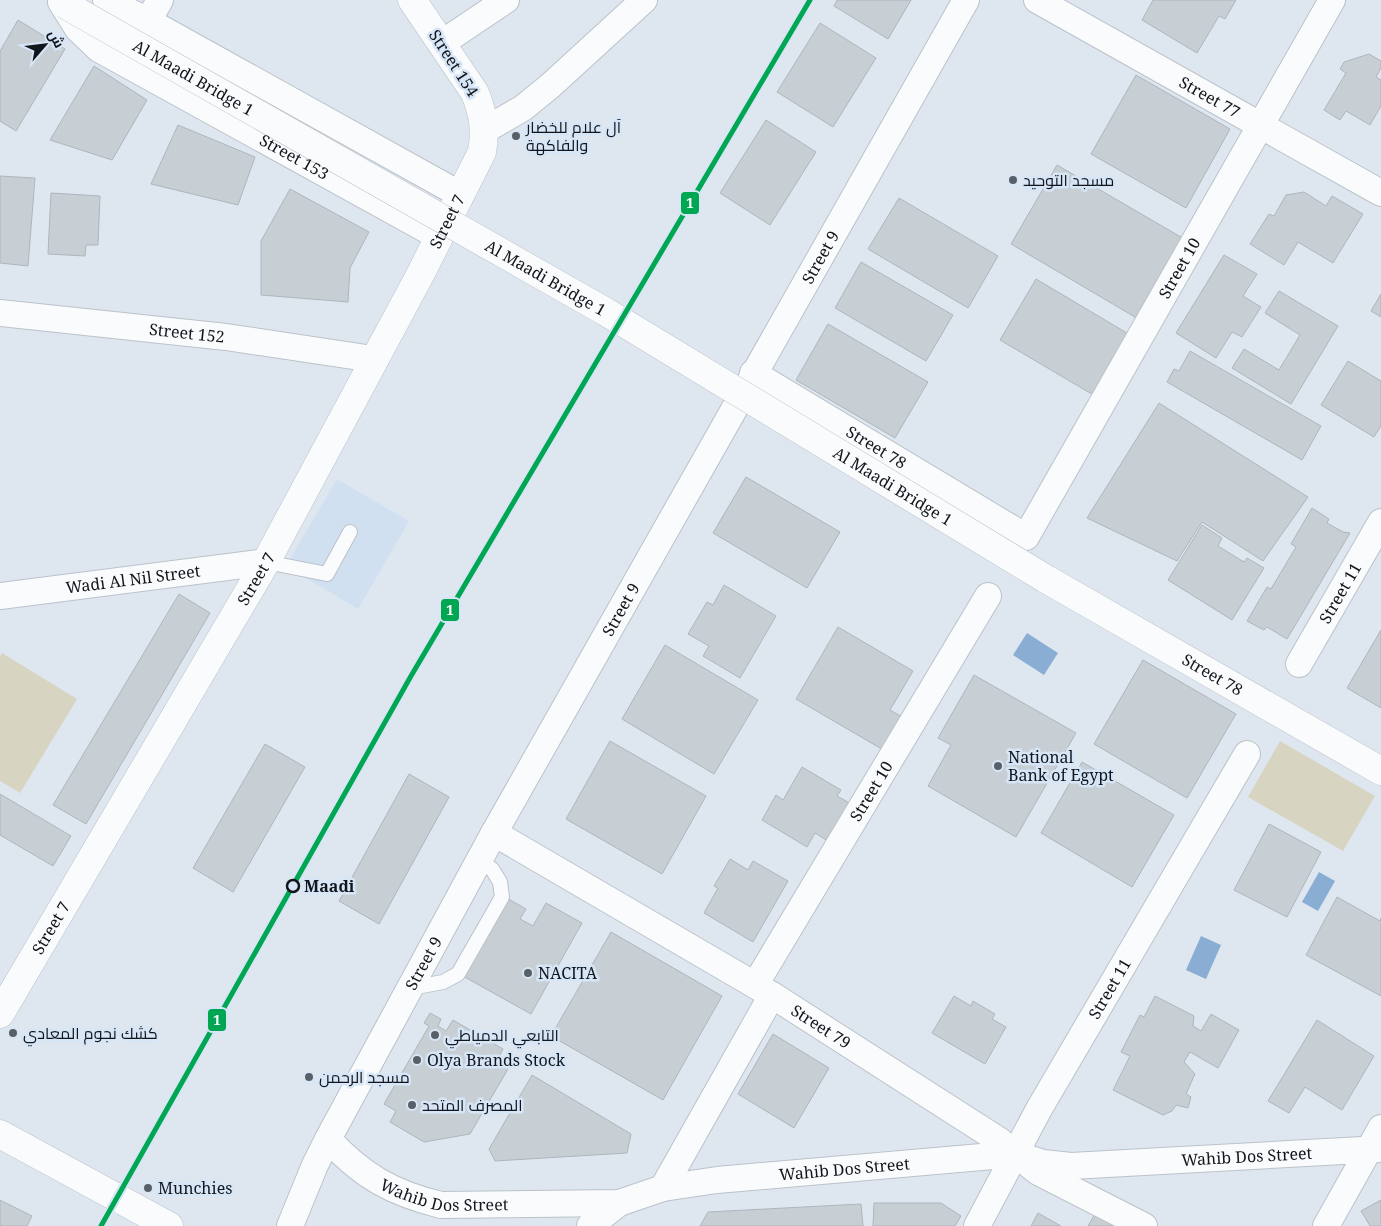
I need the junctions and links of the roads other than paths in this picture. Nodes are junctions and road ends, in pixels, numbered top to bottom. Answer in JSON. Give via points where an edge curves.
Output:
{"nodes":[{"id":1,"x":106,"y":0,"type":"edge"},
{"id":2,"x":412,"y":0,"type":"edge"},
{"id":3,"x":506,"y":0,"type":"edge"},
{"id":4,"x":644,"y":0,"type":"edge"},
{"id":5,"x":966,"y":0,"type":"edge"},
{"id":6,"x":1037,"y":0,"type":"edge"},
{"id":7,"x":1332,"y":0,"type":"edge"},
{"id":8,"x":63,"y":2,"type":"edge"},
{"id":9,"x":154,"y":11,"type":"edge"},
{"id":10,"x":442,"y":43,"type":"junction"},
{"id":11,"x":1260,"y":124,"type":"junction"},
{"id":12,"x":485,"y":130,"type":"junction"},
{"id":13,"x":1381,"y":192,"type":"edge"},
{"id":14,"x":460,"y":195,"type":"junction"},
{"id":15,"x":438,"y":236,"type":"junction"},
{"id":16,"x":0,"y":313,"type":"edge"},
{"id":17,"x":373,"y":360,"type":"junction"},
{"id":18,"x":753,"y":373,"type":"junction"},
{"id":19,"x":1381,"y":522,"type":"edge"},
{"id":20,"x":350,"y":532,"type":"dead end"},
{"id":21,"x":1026,"y":537,"type":"joint"},
{"id":22,"x":266,"y":562,"type":"junction"},
{"id":23,"x":1046,"y":579,"type":"joint"},
{"id":24,"x":0,"y":596,"type":"edge"},
{"id":25,"x":988,"y":596,"type":"dead end"},
{"id":26,"x":1299,"y":664,"type":"dead end"},
{"id":27,"x":1247,"y":754,"type":"dead end"},
{"id":28,"x":1381,"y":771,"type":"edge"},
{"id":29,"x":494,"y":833,"type":"junction"},
{"id":30,"x":479,"y":860,"type":"junction"},
{"id":31,"x":411,"y":988,"type":"junction"},
{"id":32,"x":764,"y":990,"type":"junction"},
{"id":33,"x":0,"y":1014,"type":"edge"},
{"id":34,"x":0,"y":1134,"type":"edge"},
{"id":35,"x":328,"y":1139,"type":"junction"},
{"id":36,"x":1377,"y":1142,"type":"edge"},
{"id":37,"x":1016,"y":1154,"type":"junction"},
{"id":38,"x":663,"y":1188,"type":"junction"},
{"id":39,"x":619,"y":1203,"type":"junction"},
{"id":40,"x":170,"y":1226,"type":"edge"},
{"id":41,"x":290,"y":1226,"type":"edge"},
{"id":42,"x":590,"y":1226,"type":"edge"},
{"id":43,"x":977,"y":1226,"type":"edge"},
{"id":44,"x":1144,"y":1226,"type":"edge"},
{"id":45,"x":1326,"y":1226,"type":"edge"}],
"edges":[{"from":1,"to":9,"type":"street"},
{"from":2,"to":10,"type":"street","name":"Street 154"},
{"from":3,"to":10,"type":"street"},
{"from":4,"to":12,"type":"street","via":[[550,86],[523,108]]},
{"from":5,"to":18,"type":"street","name":"Street 9"},
{"from":6,"to":11,"type":"street","name":"Street 77"},
{"from":7,"to":11,"type":"street","name":"Street 10"},
{"from":8,"to":15,"type":"street","name":"Street 153","via":[[78,29],[99,49]]},
{"from":8,"to":23,"type":"street","name":"Al Maadi Bridge 1","bridge":true,"via":[[606,312]]},
{"from":9,"to":14,"type":"street"},
{"from":10,"to":12,"type":"street","name":"Street 154","via":[[475,93]]},
{"from":11,"to":13,"type":"street","name":"Street 77"},
{"from":11,"to":21,"type":"street","name":"Street 10"},
{"from":12,"to":14,"type":"street","name":"Street 7","via":[[482,152]]},
{"from":14,"to":15,"type":"street","name":"Street 7"},
{"from":15,"to":17,"type":"street","name":"Street 7"},
{"from":16,"to":17,"type":"street","name":"Street 152","via":[[226,337]]},
{"from":17,"to":22,"type":"street","name":"Street 7"},
{"from":18,"to":21,"type":"street","name":"Street 78"},
{"from":18,"to":29,"type":"street","name":"Street 9"},
{"from":19,"to":26,"type":"street","name":"Street 11"},
{"from":20,"to":22,"type":"lane","via":[[327,574]]},
{"from":22,"to":24,"type":"street","name":"Wadi Al Nil Street"},
{"from":22,"to":33,"type":"street","name":"Street 7"},
{"from":23,"to":28,"type":"street","name":"Street 78"},
{"from":25,"to":32,"type":"street","name":"Street 10"},
{"from":27,"to":37,"type":"street","name":"Street 11","via":[[1039,1109]]},
{"from":29,"to":30,"type":"street","name":"Street 9"},
{"from":29,"to":32,"type":"street","name":"Street 79"},
{"from":30,"to":31,"type":"street","name":"Street 9"},
{"from":30,"to":31,"type":"lane","via":[[492,869],[500,882],[502,897],[458,974],[443,982]]},
{"from":31,"to":35,"type":"street","name":"Street 9"},
{"from":32,"to":37,"type":"street","name":"Street 79"},
{"from":32,"to":38,"type":"street","name":"Street 10"},
{"from":34,"to":40,"type":"street"},
{"from":35,"to":39,"type":"street","name":"Wahib Dos Street","via":[[346,1159],[390,1189],[441,1204]]},
{"from":35,"to":41,"type":"street","name":"Street 9"},
{"from":36,"to":37,"type":"street","name":"Wahib Dos Street","via":[[1071,1166],[1043,1163]]},
{"from":36,"to":45,"type":"street"},
{"from":37,"to":38,"type":"street","name":"Wahib Dos Street","via":[[717,1180]]},
{"from":37,"to":43,"type":"street","name":"Street 11"},
{"from":37,"to":44,"type":"street","name":"Street 79","via":[[1038,1172]]},
{"from":38,"to":39,"type":"street","name":"Wahib Dos Street"},
{"from":39,"to":42,"type":"street"}]}
